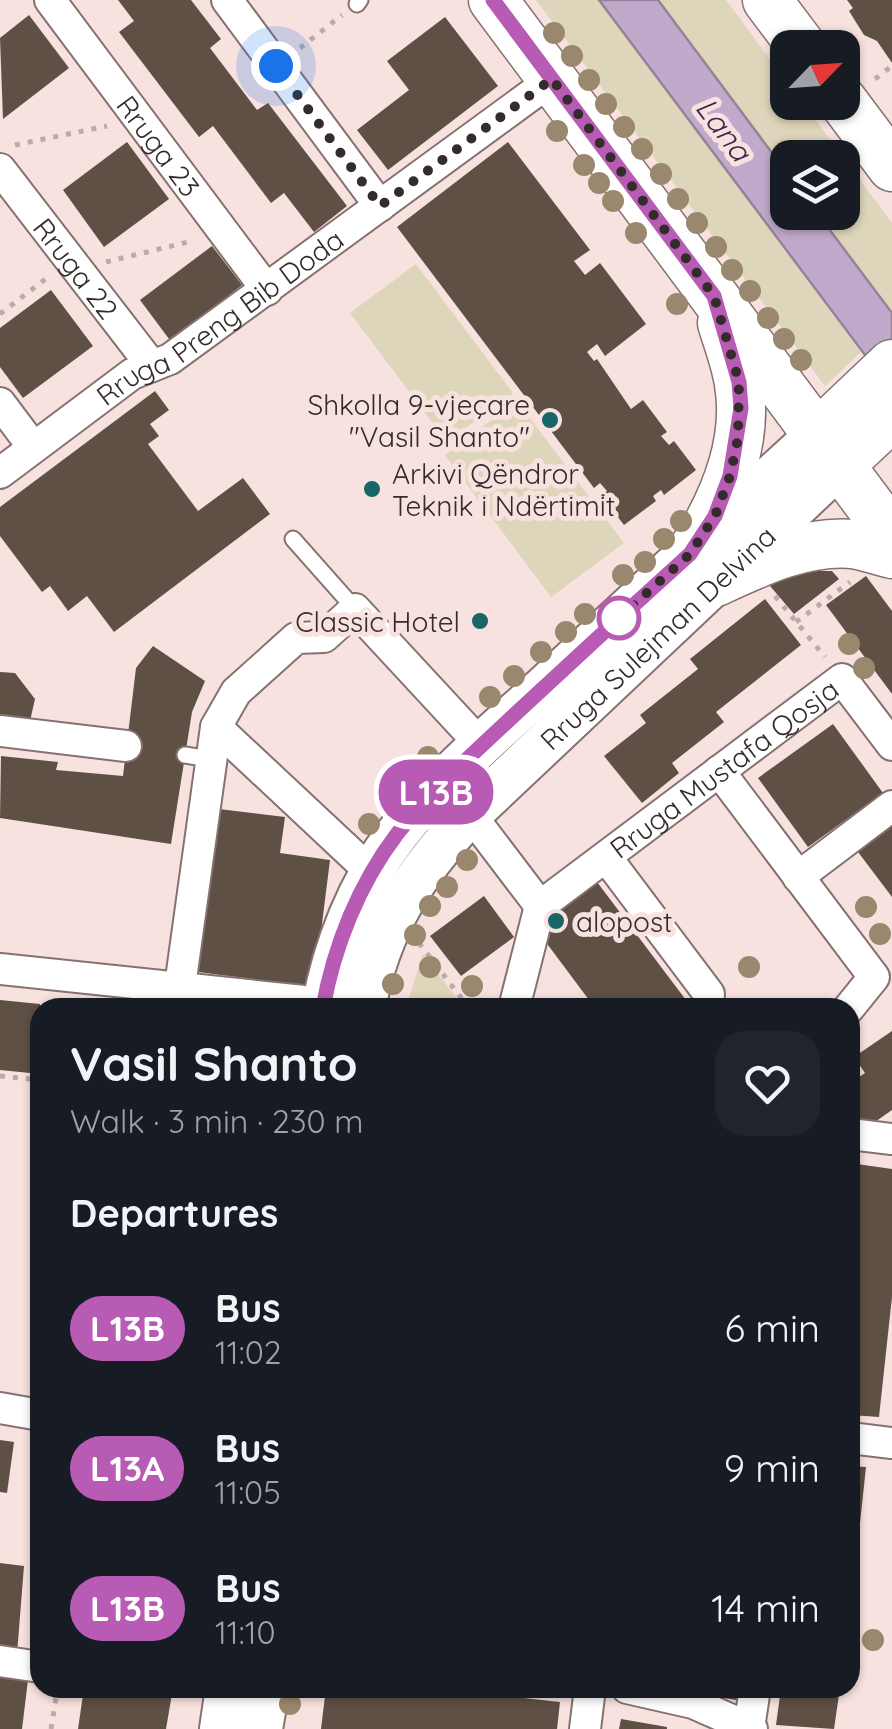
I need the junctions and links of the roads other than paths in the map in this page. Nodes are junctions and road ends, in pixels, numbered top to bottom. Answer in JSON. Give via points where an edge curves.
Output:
{"nodes":[{"id":1,"x":50,"y":0,"type":"edge"},
{"id":2,"x":227,"y":0,"type":"edge"},
{"id":3,"x":493,"y":0,"type":"edge"},
{"id":4,"x":552,"y":79,"type":"junction"},
{"id":5,"x":860,"y":95,"type":"edge"},
{"id":6,"x":892,"y":167,"type":"edge"},
{"id":7,"x":0,"y":170,"type":"edge"},
{"id":8,"x":380,"y":206,"type":"junction"},
{"id":9,"x":267,"y":290,"type":"junction"},
{"id":10,"x":714,"y":296,"type":"junction"},
{"id":11,"x":892,"y":364,"type":"edge"},
{"id":12,"x":152,"y":366,"type":"junction"},
{"id":13,"x":0,"y":403,"type":"edge"},
{"id":14,"x":874,"y":416,"type":"edge"},
{"id":15,"x":34,"y":447,"type":"junction"},
{"id":16,"x":829,"y":450,"type":"junction"},
{"id":17,"x":0,"y":472,"type":"edge"},
{"id":18,"x":892,"y":534,"type":"edge"},
{"id":19,"x":293,"y":539,"type":"dead end"},
{"id":20,"x":875,"y":565,"type":"edge"},
{"id":21,"x":703,"y":568,"type":"junction"},
{"id":22,"x":355,"y":608,"type":"junction"},
{"id":23,"x":216,"y":727,"type":"junction"},
{"id":24,"x":0,"y":731,"type":"edge"},
{"id":25,"x":892,"y":745,"type":"edge"},
{"id":26,"x":126,"y":746,"type":"dead end"},
{"id":27,"x":482,"y":746,"type":"junction"},
{"id":28,"x":719,"y":772,"type":"junction"},
{"id":29,"x":892,"y":806,"type":"edge"},
{"id":30,"x":470,"y":814,"type":"junction"},
{"id":31,"x":606,"y":857,"type":"junction"},
{"id":32,"x":372,"y":872,"type":"junction"},
{"id":33,"x":798,"y":877,"type":"junction"},
{"id":34,"x":540,"y":906,"type":"junction"},
{"id":35,"x":0,"y":969,"type":"edge"},
{"id":36,"x":178,"y":998,"type":"edge"},
{"id":37,"x":337,"y":998,"type":"edge"},
{"id":38,"x":342,"y":998,"type":"edge"},
{"id":39,"x":517,"y":998,"type":"edge"},
{"id":40,"x":709,"y":998,"type":"edge"},
{"id":41,"x":857,"y":998,"type":"edge"},
{"id":42,"x":860,"y":1135,"type":"edge"},
{"id":43,"x":892,"y":1139,"type":"edge"},
{"id":44,"x":0,"y":1408,"type":"edge"},
{"id":45,"x":30,"y":1414,"type":"edge"},
{"id":46,"x":860,"y":1439,"type":"edge"},
{"id":47,"x":892,"y":1444,"type":"edge"},
{"id":48,"x":0,"y":1661,"type":"edge"},
{"id":49,"x":30,"y":1666,"type":"edge"},
{"id":50,"x":226,"y":1698,"type":"edge"},
{"id":51,"x":266,"y":1698,"type":"edge"},
{"id":52,"x":589,"y":1698,"type":"edge"},
{"id":53,"x":668,"y":1698,"type":"edge"},
{"id":54,"x":754,"y":1698,"type":"edge"},
{"id":55,"x":751,"y":1728,"type":"edge"},
{"id":56,"x":221,"y":1729,"type":"edge"},
{"id":57,"x":261,"y":1729,"type":"edge"},
{"id":58,"x":585,"y":1729,"type":"edge"}],
"edges":[{"from":1,"to":9,"type":"street","name":"Rruga 23"},
{"from":2,"to":8,"type":"street"},
{"from":3,"to":4,"type":"main road"},
{"from":4,"to":8,"type":"street","name":"Rruga Preng Bib Doda"},
{"from":4,"to":10,"type":"main road"},
{"from":5,"to":6,"type":"main road"},
{"from":7,"to":12,"type":"street","name":"Rruga 22"},
{"from":8,"to":9,"type":"street","name":"Rruga Preng Bib Doda"},
{"from":9,"to":12,"type":"street","name":"Rruga Preng Bib Doda"},
{"from":10,"to":16,"type":"main road"},
{"from":10,"to":21,"type":"main road","via":[[741,408],[730,476]]},
{"from":11,"to":14,"type":"main road","name":"Rruga Sulejman Delvina"},
{"from":12,"to":15,"type":"street","name":"Rruga Preng Bib Doda"},
{"from":13,"to":15,"type":"street"},
{"from":14,"to":16,"type":"main road","name":"Rruga Sulejman Delvina"},
{"from":15,"to":17,"type":"street","name":"Rruga Preng Bib Doda"},
{"from":16,"to":18,"type":"main road"},
{"from":16,"to":21,"type":"main road","name":"Rruga Sulejman Delvina"},
{"from":19,"to":22,"type":"lane"},
{"from":20,"to":21,"type":"main road","via":[[854,544]]},
{"from":21,"to":27,"type":"main road","name":"Rruga Sulejman Delvina"},
{"from":21,"to":30,"type":"main road","name":"Rruga Sulejman Delvina"},
{"from":22,"to":23,"type":"street","via":[[324,637],[296,638],[236,692]]},
{"from":22,"to":27,"type":"street"},
{"from":23,"to":32,"type":"street"},
{"from":23,"to":36,"type":"street","via":[[198,757]]},
{"from":24,"to":26,"type":"street"},
{"from":25,"to":28,"type":"street","name":"Rruga Mustafa Qosja","via":[[842,678]]},
{"from":27,"to":32,"type":"main road","name":"Rruga Sulejman Delvina","via":[[398,833]]},
{"from":28,"to":31,"type":"street","name":"Rruga Mustafa Qosja"},
{"from":28,"to":33,"type":"street"},
{"from":29,"to":33,"type":"street"},
{"from":30,"to":34,"type":"street"},
{"from":30,"to":38,"type":"main road","name":"Rruga Sulejman Delvina","via":[[402,898]]},
{"from":31,"to":34,"type":"street","name":"Rruga Mustafa Qosja"},
{"from":31,"to":40,"type":"street"},
{"from":32,"to":37,"type":"main road","name":"Rruga Sulejman Delvina","via":[[336,951]]},
{"from":33,"to":41,"type":"street","via":[[874,978]]},
{"from":34,"to":39,"type":"street"},
{"from":35,"to":36,"type":"street"},
{"from":42,"to":43,"type":"street"},
{"from":44,"to":45,"type":"street"},
{"from":46,"to":47,"type":"street"},
{"from":48,"to":49,"type":"street"},
{"from":50,"to":56,"type":"main road"},
{"from":51,"to":57,"type":"main road"},
{"from":52,"to":58,"type":"street"},
{"from":53,"to":55,"type":"street"},
{"from":54,"to":55,"type":"street"}]}
